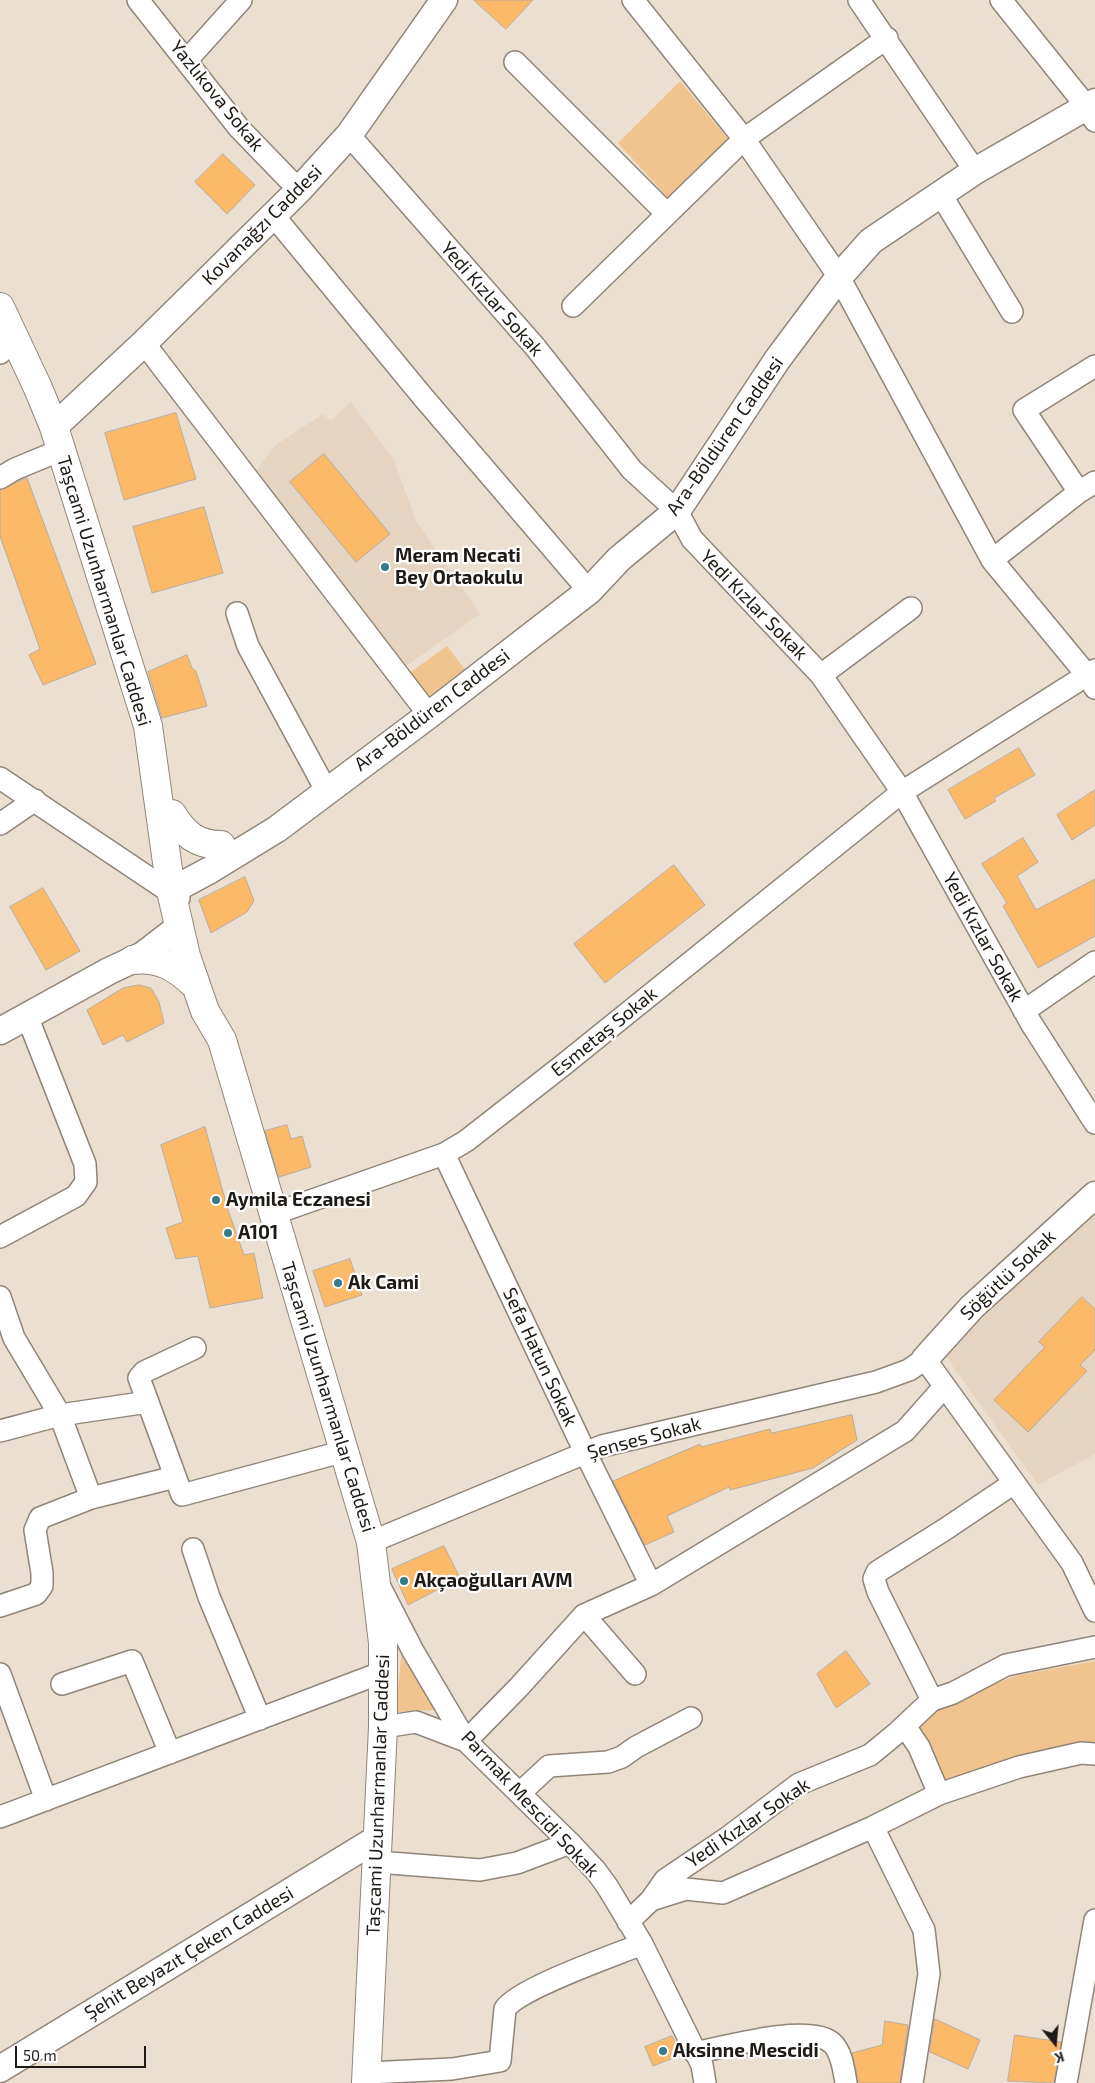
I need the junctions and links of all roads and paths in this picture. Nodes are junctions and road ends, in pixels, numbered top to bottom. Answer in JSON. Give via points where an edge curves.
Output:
{"nodes":[{"id":1,"x":138,"y":0,"type":"edge"},
{"id":2,"x":241,"y":0,"type":"edge"},
{"id":3,"x":444,"y":0,"type":"edge"},
{"id":4,"x":633,"y":0,"type":"edge"},
{"id":5,"x":859,"y":0,"type":"edge"},
{"id":6,"x":1001,"y":0,"type":"edge"},
{"id":7,"x":887,"y":38,"type":"junction"},
{"id":8,"x":187,"y":60,"type":"junction"},
{"id":9,"x":515,"y":62,"type":"dead end"},
{"id":10,"x":1092,"y":110,"type":"edge"},
{"id":11,"x":349,"y":135,"type":"junction"},
{"id":12,"x":744,"y":139,"type":"junction"},
{"id":13,"x":975,"y":171,"type":"junction"},
{"id":14,"x":299,"y":190,"type":"junction"},
{"id":15,"x":940,"y":193,"type":"junction"},
{"id":16,"x":667,"y":214,"type":"junction"},
{"id":17,"x":273,"y":215,"type":"junction"},
{"id":18,"x":839,"y":277,"type":"junction"},
{"id":19,"x":573,"y":306,"type":"dead end"},
{"id":20,"x":0,"y":307,"type":"edge"},
{"id":21,"x":1012,"y":312,"type":"dead end"},
{"id":22,"x":144,"y":343,"type":"junction"},
{"id":23,"x":8,"y":346,"type":"edge"},
{"id":24,"x":1095,"y":366,"type":"edge"},
{"id":25,"x":57,"y":438,"type":"junction"},
{"id":26,"x":0,"y":478,"type":"edge"},
{"id":27,"x":1087,"y":487,"type":"edge"},
{"id":28,"x":677,"y":511,"type":"junction"},
{"id":29,"x":992,"y":560,"type":"junction"},
{"id":30,"x":588,"y":590,"type":"junction"},
{"id":31,"x":911,"y":608,"type":"dead end"},
{"id":32,"x":237,"y":613,"type":"dead end"},
{"id":33,"x":821,"y":675,"type":"junction"},
{"id":34,"x":1092,"y":678,"type":"edge"},
{"id":35,"x":429,"y":715,"type":"junction"},
{"id":36,"x":148,"y":726,"type":"junction"},
{"id":37,"x":0,"y":778,"type":"edge"},
{"id":38,"x":326,"y":790,"type":"junction"},
{"id":39,"x":902,"y":792,"type":"junction"},
{"id":40,"x":35,"y":800,"type":"junction"},
{"id":41,"x":172,"y":814,"type":"junction"},
{"id":42,"x":0,"y":824,"type":"edge"},
{"id":43,"x":221,"y":845,"type":"junction"},
{"id":44,"x":177,"y":894,"type":"junction"},
{"id":45,"x":1095,"y":962,"type":"edge"},
{"id":46,"x":121,"y":966,"type":"junction"},
{"id":47,"x":195,"y":985,"type":"junction"},
{"id":48,"x":1024,"y":1011,"type":"junction"},
{"id":49,"x":27,"y":1016,"type":"junction"},
{"id":50,"x":0,"y":1031,"type":"edge"},
{"id":51,"x":222,"y":1040,"type":"junction"},
{"id":52,"x":1095,"y":1123,"type":"edge"},
{"id":53,"x":444,"y":1154,"type":"junction"},
{"id":54,"x":1095,"y":1194,"type":"edge"},
{"id":55,"x":273,"y":1214,"type":"junction"},
{"id":56,"x":0,"y":1237,"type":"edge"},
{"id":57,"x":0,"y":1297,"type":"edge"},
{"id":58,"x":195,"y":1348,"type":"dead end"},
{"id":59,"x":925,"y":1359,"type":"junction"},
{"id":60,"x":944,"y":1387,"type":"junction"},
{"id":61,"x":148,"y":1402,"type":"junction"},
{"id":62,"x":60,"y":1415,"type":"junction"},
{"id":63,"x":0,"y":1431,"type":"edge"},
{"id":64,"x":345,"y":1452,"type":"junction"},
{"id":65,"x":585,"y":1452,"type":"junction"},
{"id":66,"x":175,"y":1477,"type":"junction"},
{"id":67,"x":1014,"y":1483,"type":"junction"},
{"id":68,"x":91,"y":1498,"type":"junction"},
{"id":69,"x":371,"y":1542,"type":"junction"},
{"id":70,"x":193,"y":1549,"type":"dead end"},
{"id":71,"x":377,"y":1580,"type":"junction"},
{"id":72,"x":651,"y":1586,"type":"junction"},
{"id":73,"x":0,"y":1606,"type":"edge"},
{"id":74,"x":1095,"y":1611,"type":"edge"},
{"id":75,"x":584,"y":1615,"type":"junction"},
{"id":76,"x":1095,"y":1647,"type":"edge"},
{"id":77,"x":383,"y":1672,"type":"junction"},
{"id":78,"x":0,"y":1674,"type":"edge"},
{"id":79,"x":635,"y":1674,"type":"dead end"},
{"id":80,"x":62,"y":1684,"type":"dead end"},
{"id":81,"x":932,"y":1700,"type":"junction"},
{"id":82,"x":691,"y":1718,"type":"dead end"},
{"id":83,"x":260,"y":1719,"type":"junction"},
{"id":84,"x":905,"y":1726,"type":"junction"},
{"id":85,"x":383,"y":1727,"type":"junction"},
{"id":86,"x":466,"y":1741,"type":"junction"},
{"id":87,"x":170,"y":1753,"type":"junction"},
{"id":88,"x":1095,"y":1754,"type":"edge"},
{"id":89,"x":520,"y":1793,"type":"junction"},
{"id":90,"x":939,"y":1794,"type":"junction"},
{"id":91,"x":46,"y":1800,"type":"junction"},
{"id":92,"x":0,"y":1817,"type":"edge"},
{"id":93,"x":873,"y":1827,"type":"junction"},
{"id":94,"x":570,"y":1843,"type":"junction"},
{"id":95,"x":377,"y":1850,"type":"junction"},
{"id":96,"x":651,"y":1900,"type":"junction"},
{"id":97,"x":1095,"y":1920,"type":"edge"},
{"id":98,"x":628,"y":1922,"type":"junction"},
{"id":99,"x":642,"y":1944,"type":"junction"},
{"id":100,"x":1086,"y":2029,"type":"edge"},
{"id":101,"x":695,"y":2053,"type":"junction"},
{"id":102,"x":0,"y":2069,"type":"edge"},
{"id":103,"x":366,"y":2078,"type":"edge"},
{"id":104,"x":705,"y":2083,"type":"edge"},
{"id":105,"x":846,"y":2083,"type":"edge"},
{"id":106,"x":912,"y":2083,"type":"edge"},
{"id":107,"x":1066,"y":2083,"type":"edge"}],
"edges":[{"from":1,"to":8,"type":"street","name":"Yazlıkova Sokak"},
{"from":2,"to":8,"type":"street"},
{"from":3,"to":11,"type":"street","name":"Kovanağzı Caddesi"},
{"from":4,"to":12,"type":"street"},
{"from":5,"to":7,"type":"street"},
{"from":6,"to":10,"type":"street"},
{"from":7,"to":12,"type":"street"},
{"from":7,"to":13,"type":"street"},
{"from":8,"to":14,"type":"street","name":"Yazlıkova Sokak","via":[[239,128]]},
{"from":9,"to":16,"type":"street"},
{"from":10,"to":13,"type":"street","name":"Ara-Böldüren Caddesi"},
{"from":11,"to":14,"type":"street","name":"Kovanağzı Caddesi"},
{"from":11,"to":28,"type":"street","name":"Yedi Kızlar Sokak","via":[[536,348],[632,470]]},
{"from":12,"to":16,"type":"street"},
{"from":12,"to":18,"type":"street"},
{"from":13,"to":15,"type":"street","name":"Ara-Böldüren Caddesi"},
{"from":14,"to":17,"type":"street","name":"Kovanağzı Caddesi"},
{"from":15,"to":18,"type":"street","name":"Ara-Böldüren Caddesi","via":[[871,241]]},
{"from":15,"to":21,"type":"street"},
{"from":16,"to":19,"type":"street"},
{"from":17,"to":22,"type":"street","name":"Kovanağzı Caddesi"},
{"from":17,"to":30,"type":"street"},
{"from":18,"to":28,"type":"street","name":"Ara-Böldüren Caddesi","via":[[777,360]]},
{"from":18,"to":29,"type":"street"},
{"from":20,"to":23,"type":"main road","name":"Taşcami Uzunharmanlar Caddesi"},
{"from":22,"to":25,"type":"street","name":"Kovanağzı Caddesi"},
{"from":22,"to":35,"type":"street"},
{"from":23,"to":25,"type":"main road","name":"Taşcami Uzunharmanlar Caddesi","via":[[38,388]]},
{"from":24,"to":27,"type":"street","via":[[1024,410]]},
{"from":25,"to":26,"type":"street"},
{"from":25,"to":36,"type":"main road","name":"Taşcami Uzunharmanlar Caddesi"},
{"from":27,"to":29,"type":"street"},
{"from":28,"to":30,"type":"street","name":"Ara-Böldüren Caddesi","via":[[619,559]]},
{"from":28,"to":33,"type":"street","name":"Yedi Kızlar Sokak","via":[[692,540]]},
{"from":29,"to":34,"type":"street"},
{"from":30,"to":35,"type":"street","name":"Ara-Böldüren Caddesi"},
{"from":31,"to":33,"type":"street"},
{"from":32,"to":38,"type":"street","via":[[248,646]]},
{"from":33,"to":39,"type":"street","name":"Yedi Kızlar Sokak"},
{"from":34,"to":39,"type":"street","name":"Esmetaş Sokak"},
{"from":35,"to":38,"type":"street","name":"Ara-Böldüren Caddesi"},
{"from":36,"to":41,"type":"main road","via":[[162,755]]},
{"from":36,"to":44,"type":"main road","name":"Taşcami Uzunharmanlar Caddesi"},
{"from":37,"to":40,"type":"street"},
{"from":38,"to":43,"type":"street","name":"Ara-Böldüren Caddesi"},
{"from":38,"to":44,"type":"street","name":"Ara-Böldüren Caddesi","via":[[270,834]]},
{"from":39,"to":48,"type":"street","name":"Yedi Kızlar Sokak"},
{"from":39,"to":53,"type":"street","name":"Esmetaş Sokak","via":[[540,1084]]},
{"from":40,"to":42,"type":"street"},
{"from":40,"to":44,"type":"street"},
{"from":41,"to":43,"type":"main road","via":[[179,826],[201,844]]},
{"from":41,"to":44,"type":"main road"},
{"from":43,"to":44,"type":"street","name":"Ara-Böldüren Caddesi"},
{"from":44,"to":46,"type":"street","via":[[119,956]]},
{"from":44,"to":47,"type":"main road","name":"Taşcami Uzunharmanlar Caddesi"},
{"from":44,"to":51,"type":"main road","via":[[219,1014]]},
{"from":45,"to":48,"type":"street"},
{"from":46,"to":47,"type":"main road","via":[[146,959],[174,968]]},
{"from":46,"to":49,"type":"street"},
{"from":47,"to":51,"type":"main road","name":"Taşcami Uzunharmanlar Caddesi"},
{"from":48,"to":52,"type":"street","name":"Yedi Kızlar Sokak"},
{"from":49,"to":50,"type":"street"},
{"from":49,"to":56,"type":"street","via":[[85,1164],[86,1182],[76,1196]]},
{"from":51,"to":55,"type":"main road","name":"Taşcami Uzunharmanlar Caddesi"},
{"from":53,"to":55,"type":"street","name":"Esmetaş Sokak"},
{"from":53,"to":65,"type":"street","name":"Sefa Hatun Sokak"},
{"from":54,"to":59,"type":"street","name":"Söğütlü Sokak","via":[[972,1307]]},
{"from":55,"to":64,"type":"main road","name":"Taşcami Uzunharmanlar Caddesi"},
{"from":57,"to":62,"type":"street","via":[[14,1338]]},
{"from":58,"to":61,"type":"street","via":[[144,1372],[139,1378]]},
{"from":59,"to":60,"type":"street"},
{"from":59,"to":65,"type":"street","name":"Şenses Sokak","via":[[909,1370],[876,1382],[620,1441]]},
{"from":60,"to":67,"type":"street"},
{"from":60,"to":72,"type":"street","via":[[906,1431]]},
{"from":61,"to":62,"type":"street"},
{"from":61,"to":66,"type":"street"},
{"from":62,"to":63,"type":"street"},
{"from":62,"to":68,"type":"street"},
{"from":64,"to":66,"type":"street","via":[[182,1495]]},
{"from":64,"to":69,"type":"main road","name":"Taşcami Uzunharmanlar Caddesi"},
{"from":65,"to":69,"type":"street","name":"Şenses Sokak"},
{"from":65,"to":72,"type":"street","name":"Sefa Hatun Sokak"},
{"from":66,"to":68,"type":"street"},
{"from":67,"to":74,"type":"street","via":[[1072,1563]]},
{"from":67,"to":81,"type":"street","via":[[877,1572],[874,1579]]},
{"from":68,"to":73,"type":"street","via":[[40,1518],[34,1530],[42,1586],[36,1594]]},
{"from":69,"to":71,"type":"main road","name":"Taşcami Uzunharmanlar Caddesi"},
{"from":70,"to":83,"type":"street","via":[[209,1597]]},
{"from":71,"to":77,"type":"main road","name":"Taşcami Uzunharmanlar Caddesi"},
{"from":71,"to":86,"type":"street","name":"Parmak Mescidi Sokak","via":[[412,1650]]},
{"from":72,"to":75,"type":"street"},
{"from":75,"to":79,"type":"street"},
{"from":75,"to":86,"type":"street"},
{"from":76,"to":81,"type":"street","name":"Yedi Kızlar Sokak","via":[[1006,1665],[954,1693]]},
{"from":77,"to":83,"type":"street"},
{"from":77,"to":85,"type":"main road","name":"Taşcami Uzunharmanlar Caddesi"},
{"from":78,"to":91,"type":"street"},
{"from":80,"to":87,"type":"street","via":[[132,1661]]},
{"from":81,"to":84,"type":"street","name":"Yedi Kızlar Sokak"},
{"from":82,"to":89,"type":"street","via":[[608,1762],[549,1766]]},
{"from":83,"to":87,"type":"street"},
{"from":84,"to":90,"type":"street","via":[[919,1747]]},
{"from":84,"to":96,"type":"street","name":"Yedi Kızlar Sokak","via":[[870,1755],[799,1784],[664,1880]]},
{"from":85,"to":86,"type":"street","via":[[416,1722]]},
{"from":85,"to":95,"type":"main road","name":"Taşcami Uzunharmanlar Caddesi"},
{"from":86,"to":89,"type":"street","name":"Parmak Mescidi Sokak"},
{"from":87,"to":91,"type":"street"},
{"from":88,"to":90,"type":"street","via":[[1081,1753],[1019,1768]]},
{"from":89,"to":94,"type":"street","name":"Parmak Mescidi Sokak"},
{"from":90,"to":93,"type":"street"},
{"from":91,"to":92,"type":"street"},
{"from":93,"to":96,"type":"street","via":[[722,1892],[686,1889]]},
{"from":93,"to":106,"type":"street","via":[[924,1930],[929,1974]]},
{"from":94,"to":95,"type":"street","via":[[517,1863],[480,1870]]},
{"from":94,"to":98,"type":"street","name":"Parmak Mescidi Sokak","via":[[596,1871]]},
{"from":95,"to":102,"type":"street","name":"Şehit Beyazıt Çeken Caddesi"},
{"from":95,"to":103,"type":"main road","name":"Taşcami Uzunharmanlar Caddesi"},
{"from":96,"to":98,"type":"street","name":"Yedi Kızlar Sokak"},
{"from":97,"to":100,"type":"street"},
{"from":98,"to":99,"type":"street","name":"Parmak Mescidi Sokak"},
{"from":99,"to":101,"type":"street","name":"Parmak Mescidi Sokak"},
{"from":99,"to":103,"type":"street","via":[[527,1991],[509,2002],[504,2009],[500,2061]]},
{"from":100,"to":107,"type":"street"},
{"from":101,"to":104,"type":"street","name":"Parmak Mescidi Sokak","via":[[702,2065]]},
{"from":101,"to":105,"type":"street","via":[[788,2034],[827,2039],[834,2045],[844,2067]]}]}
